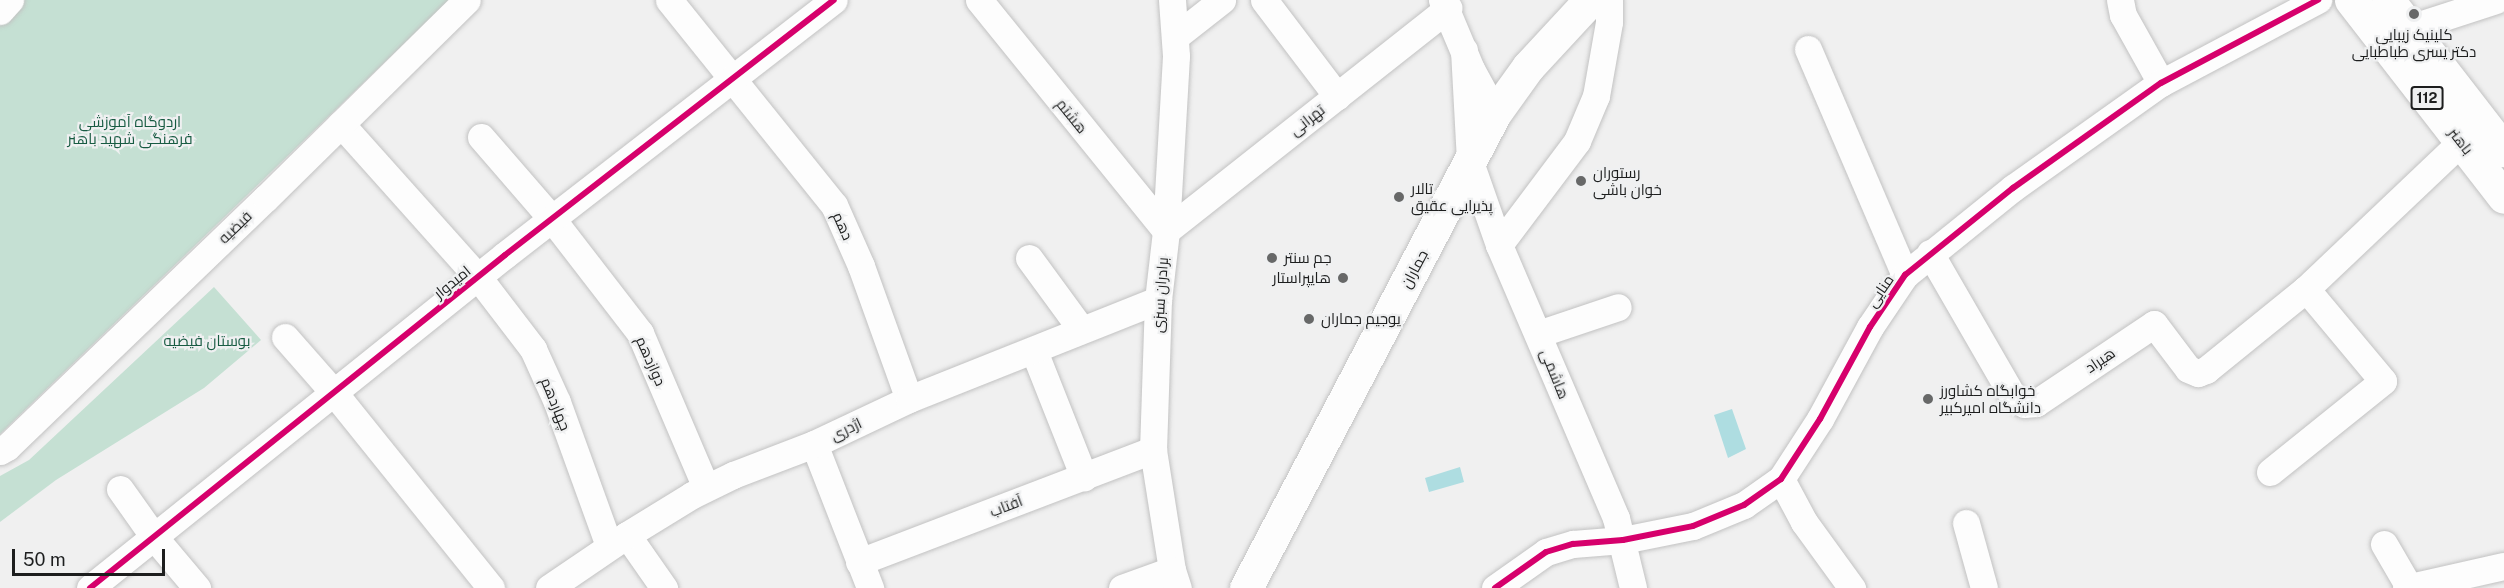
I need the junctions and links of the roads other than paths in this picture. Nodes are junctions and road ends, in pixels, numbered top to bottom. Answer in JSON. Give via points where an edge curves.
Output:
{"nodes":[{"id":1,"x":10,"y":0,"type":"edge"},
{"id":2,"x":467,"y":0,"type":"edge"},
{"id":3,"x":669,"y":0,"type":"edge"},
{"id":4,"x":834,"y":0,"type":"edge"},
{"id":5,"x":979,"y":0,"type":"edge"},
{"id":6,"x":1172,"y":0,"type":"edge"},
{"id":7,"x":1222,"y":0,"type":"edge"},
{"id":8,"x":1264,"y":0,"type":"edge"},
{"id":9,"x":1590,"y":0,"type":"edge"},
{"id":10,"x":1609,"y":0,"type":"edge"},
{"id":11,"x":2120,"y":0,"type":"edge"},
{"id":12,"x":2318,"y":0,"type":"edge"},
{"id":13,"x":2351,"y":0,"type":"edge"},
{"id":14,"x":2388,"y":0,"type":"edge"},
{"id":15,"x":2496,"y":0,"type":"edge"},
{"id":16,"x":1445,"y":4,"type":"edge"},
{"id":17,"x":0,"y":11,"type":"edge"},
{"id":18,"x":2410,"y":28,"type":"junction"},
{"id":19,"x":1175,"y":37,"type":"junction"},
{"id":20,"x":1808,"y":49,"type":"dead end"},
{"id":21,"x":1464,"y":50,"type":"junction"},
{"id":22,"x":730,"y":80,"type":"junction"},
{"id":23,"x":2161,"y":83,"type":"junction"},
{"id":24,"x":1337,"y":96,"type":"junction"},
{"id":25,"x":1494,"y":113,"type":"junction"},
{"id":26,"x":341,"y":123,"type":"junction"},
{"id":27,"x":481,"y":137,"type":"dead end"},
{"id":28,"x":2462,"y":142,"type":"junction"},
{"id":29,"x":2504,"y":150,"type":"edge"},
{"id":30,"x":1470,"y":162,"type":"junction"},
{"id":31,"x":2504,"y":196,"type":"edge"},
{"id":32,"x":552,"y":219,"type":"junction"},
{"id":33,"x":1166,"y":231,"type":"junction"},
{"id":34,"x":1500,"y":245,"type":"junction"},
{"id":35,"x":1930,"y":253,"type":"junction"},
{"id":36,"x":1029,"y":258,"type":"dead end"},
{"id":37,"x":1905,"y":275,"type":"junction"},
{"id":38,"x":478,"y":276,"type":"junction"},
{"id":39,"x":2306,"y":289,"type":"junction"},
{"id":40,"x":1158,"y":300,"type":"junction"},
{"id":41,"x":1618,"y":307,"type":"dead end"},
{"id":42,"x":1081,"y":329,"type":"junction"},
{"id":43,"x":1538,"y":334,"type":"junction"},
{"id":44,"x":285,"y":337,"type":"dead end"},
{"id":45,"x":1034,"y":351,"type":"junction"},
{"id":46,"x":335,"y":393,"type":"junction"},
{"id":47,"x":909,"y":399,"type":"junction"},
{"id":48,"x":814,"y":444,"type":"junction"},
{"id":49,"x":1153,"y":450,"type":"junction"},
{"id":50,"x":0,"y":451,"type":"edge"},
{"id":51,"x":2270,"y":472,"type":"dead end"},
{"id":52,"x":1084,"y":477,"type":"junction"},
{"id":53,"x":1781,"y":479,"type":"junction"},
{"id":54,"x":706,"y":488,"type":"junction"},
{"id":55,"x":120,"y":489,"type":"dead end"},
{"id":56,"x":1965,"y":523,"type":"dead end"},
{"id":57,"x":154,"y":537,"type":"junction"},
{"id":58,"x":1623,"y":540,"type":"junction"},
{"id":59,"x":618,"y":541,"type":"junction"},
{"id":60,"x":2384,"y":544,"type":"dead end"},
{"id":61,"x":859,"y":562,"type":"junction"},
{"id":62,"x":2504,"y":566,"type":"edge"},
{"id":63,"x":1175,"y":579,"type":"edge"},
{"id":64,"x":2407,"y":587,"type":"edge"},
{"id":65,"x":90,"y":588,"type":"edge"},
{"id":66,"x":197,"y":588,"type":"edge"},
{"id":67,"x":490,"y":588,"type":"edge"},
{"id":68,"x":549,"y":588,"type":"edge"},
{"id":69,"x":664,"y":588,"type":"edge"},
{"id":70,"x":870,"y":588,"type":"edge"},
{"id":71,"x":1122,"y":588,"type":"edge"},
{"id":72,"x":1246,"y":588,"type":"edge"},
{"id":73,"x":1495,"y":588,"type":"edge"},
{"id":74,"x":1633,"y":588,"type":"edge"},
{"id":75,"x":1852,"y":588,"type":"edge"},
{"id":76,"x":1984,"y":588,"type":"edge"}],
"edges":[{"from":1,"to":17,"type":"street"},
{"from":2,"to":26,"type":"street","name":"فیضیه"},
{"from":3,"to":22,"type":"street","name":"دهم"},
{"from":4,"to":22,"type":"street","name":"امیدوار"},
{"from":5,"to":33,"type":"street","name":"هشتم"},
{"from":6,"to":19,"type":"street","name":"برادران سبزی"},
{"from":7,"to":19,"type":"street"},
{"from":8,"to":24,"type":"street"},
{"from":9,"to":25,"type":"main road","name":"جماران","via":[[1528,67]]},
{"from":10,"to":34,"type":"street","via":[[1610,22],[1596,96],[1577,141]]},
{"from":11,"to":23,"type":"street","via":[[2123,15]]},
{"from":12,"to":23,"type":"street","name":"منایی"},
{"from":13,"to":28,"type":"main road","name":"باهنر","number":"112"},
{"from":14,"to":18,"type":"main road","name":"باهنر","number":"112"},
{"from":15,"to":18,"type":"street"},
{"from":16,"to":21,"type":"street"},
{"from":16,"to":24,"type":"street","name":"تهرانی"},
{"from":18,"to":29,"type":"main road","name":"باهنر","number":"112"},
{"from":19,"to":33,"type":"street","name":"برادران سبزی"},
{"from":20,"to":37,"type":"street"},
{"from":21,"to":25,"type":"street"},
{"from":21,"to":30,"type":"street","name":"هاشمی"},
{"from":22,"to":32,"type":"street","name":"امیدوار"},
{"from":22,"to":47,"type":"street","name":"دهم","via":[[834,205],[861,266]]},
{"from":23,"to":35,"type":"street","name":"منایی","via":[[2013,188]]},
{"from":24,"to":33,"type":"street","name":"تهرانی"},
{"from":25,"to":30,"type":"main road","name":"جماران"},
{"from":26,"to":38,"type":"street","name":"چهاردهم"},
{"from":26,"to":50,"type":"street","name":"فیضیه"},
{"from":27,"to":32,"type":"street","name":"دوازدهم"},
{"from":28,"to":31,"type":"main road","name":"باهنر","number":"112"},
{"from":28,"to":39,"type":"street","name":"هیراد"},
{"from":30,"to":34,"type":"street","name":"هاشمی"},
{"from":30,"to":72,"type":"main road","name":"جماران"},
{"from":32,"to":38,"type":"street","name":"امیدوار"},
{"from":32,"to":54,"type":"street","name":"دوازدهم","via":[[640,333]]},
{"from":33,"to":40,"type":"street","name":"برادران سبزی"},
{"from":34,"to":43,"type":"street","name":"هاشمی"},
{"from":35,"to":37,"type":"street","name":"منایی"},
{"from":35,"to":39,"type":"street","name":"هیراد","via":[[2013,397],[2024,404],[2036,403],[2154,324],[2188,369],[2198,373],[2206,370]]},
{"from":36,"to":42,"type":"street"},
{"from":37,"to":53,"type":"street","name":"منایی"},
{"from":38,"to":46,"type":"street","name":"امیدوار"},
{"from":38,"to":59,"type":"street","name":"چهاردهم","via":[[532,349]]},
{"from":39,"to":51,"type":"street","via":[[2383,381]]},
{"from":40,"to":42,"type":"street","name":"اژدری"},
{"from":40,"to":49,"type":"street","name":"برادران سبزی"},
{"from":41,"to":43,"type":"street"},
{"from":42,"to":45,"type":"street","name":"اژدری"},
{"from":43,"to":58,"type":"street","name":"هاشمی"},
{"from":44,"to":46,"type":"street"},
{"from":45,"to":47,"type":"street","name":"اژدری"},
{"from":45,"to":52,"type":"street"},
{"from":46,"to":57,"type":"street","name":"امیدوار"},
{"from":46,"to":67,"type":"street"},
{"from":47,"to":48,"type":"street","name":"اژدری"},
{"from":48,"to":54,"type":"street","name":"اژدری"},
{"from":48,"to":61,"type":"street"},
{"from":49,"to":52,"type":"street","name":"آفتاب"},
{"from":49,"to":63,"type":"street","name":"برادران سبزی"},
{"from":52,"to":61,"type":"street","name":"آفتاب"},
{"from":53,"to":58,"type":"street","name":"منایی","via":[[1744,504],[1693,526]]},
{"from":53,"to":75,"type":"street","via":[[1803,522]]},
{"from":54,"to":59,"type":"street","name":"اژدری"},
{"from":55,"to":57,"type":"street"},
{"from":56,"to":76,"type":"street"},
{"from":57,"to":65,"type":"street","name":"امیدوار"},
{"from":57,"to":66,"type":"street"},
{"from":58,"to":73,"type":"street","name":"منایی","via":[[1573,544],[1546,552]]},
{"from":58,"to":74,"type":"street","name":"هاشمی"},
{"from":59,"to":68,"type":"street","name":"اژدری"},
{"from":59,"to":69,"type":"street","name":"چهاردهم"},
{"from":60,"to":64,"type":"street"},
{"from":61,"to":70,"type":"street"},
{"from":62,"to":64,"type":"street"},
{"from":63,"to":71,"type":"street"}]}
